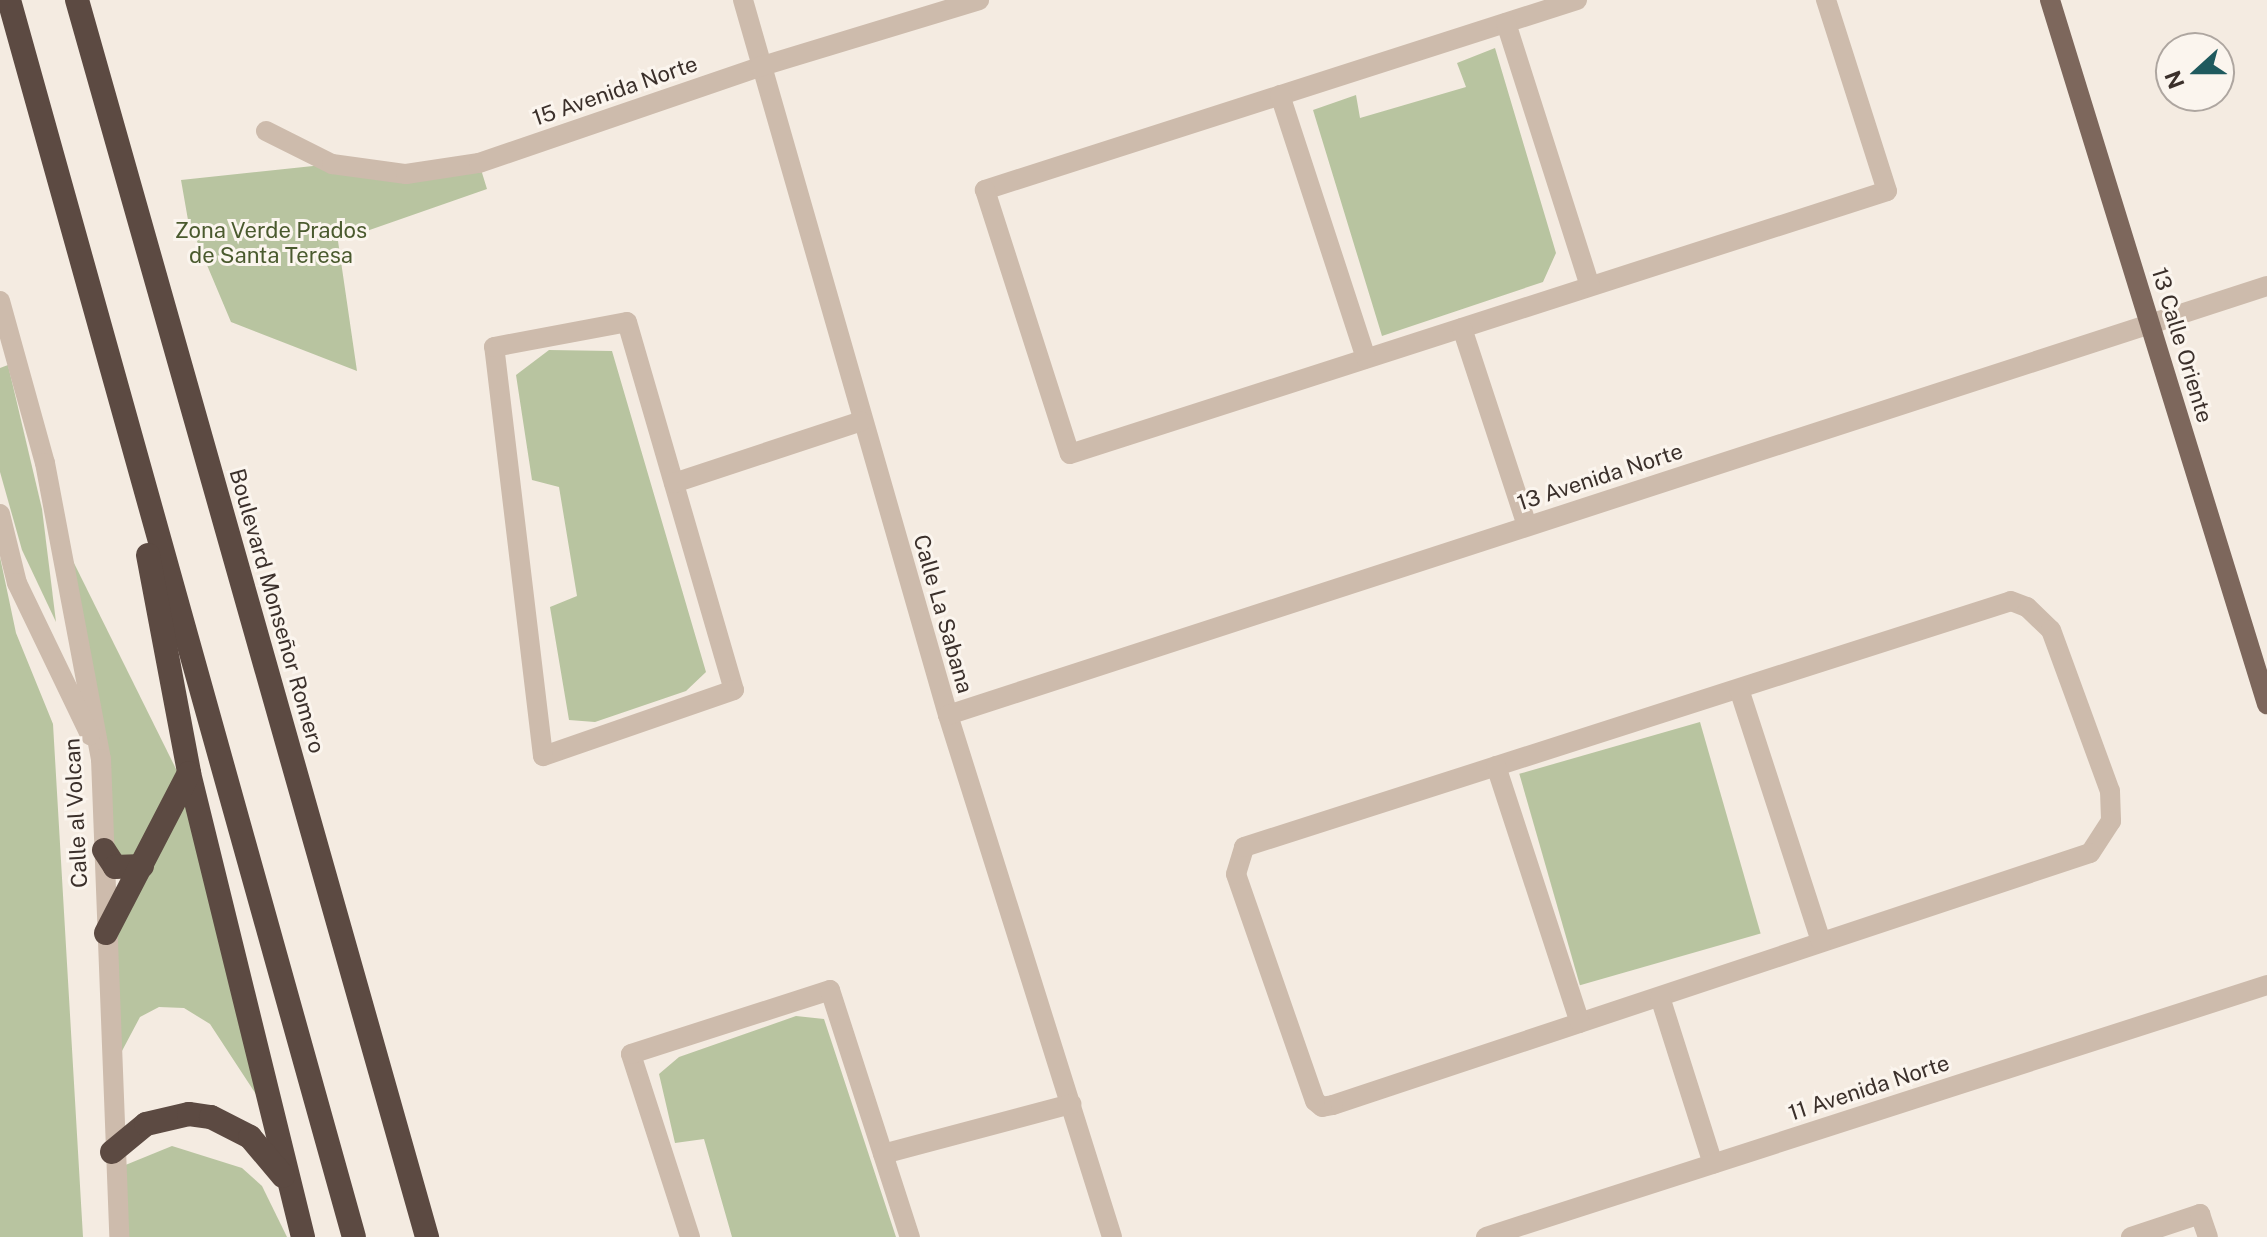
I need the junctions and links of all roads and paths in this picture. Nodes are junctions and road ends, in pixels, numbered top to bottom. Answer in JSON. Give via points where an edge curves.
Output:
{"nodes":[{"id":1,"x":9,"y":0,"type":"edge"},
{"id":2,"x":77,"y":0,"type":"edge"},
{"id":3,"x":743,"y":0,"type":"edge"},
{"id":4,"x":979,"y":0,"type":"edge"},
{"id":5,"x":1577,"y":0,"type":"edge"},
{"id":6,"x":1826,"y":0,"type":"edge"},
{"id":7,"x":2050,"y":0,"type":"edge"},
{"id":8,"x":1506,"y":23,"type":"junction"},
{"id":9,"x":759,"y":67,"type":"junction"},
{"id":10,"x":1280,"y":95,"type":"junction"},
{"id":11,"x":266,"y":131,"type":"dead end"},
{"id":12,"x":1590,"y":286,"type":"junction"},
{"id":13,"x":2267,"y":286,"type":"edge"},
{"id":14,"x":0,"y":301,"type":"edge"},
{"id":15,"x":2149,"y":323,"type":"junction"},
{"id":16,"x":1462,"y":328,"type":"junction"},
{"id":17,"x":5,"y":347,"type":"edge"},
{"id":18,"x":1366,"y":358,"type":"junction"},
{"id":19,"x":118,"y":395,"type":"junction"},
{"id":20,"x":861,"y":421,"type":"junction"},
{"id":21,"x":674,"y":483,"type":"junction"},
{"id":22,"x":0,"y":514,"type":"edge"},
{"id":23,"x":1527,"y":526,"type":"junction"},
{"id":24,"x":1739,"y":689,"type":"junction"},
{"id":25,"x":2267,"y":704,"type":"edge"},
{"id":26,"x":948,"y":715,"type":"junction"},
{"id":27,"x":101,"y":759,"type":"junction"},
{"id":28,"x":1496,"y":766,"type":"junction"},
{"id":29,"x":189,"y":773,"type":"junction"},
{"id":30,"x":104,"y":850,"type":"junction"},
{"id":31,"x":142,"y":866,"type":"junction"},
{"id":32,"x":106,"y":933,"type":"junction"},
{"id":33,"x":1821,"y":942,"type":"junction"},
{"id":34,"x":2267,"y":985,"type":"edge"},
{"id":35,"x":1660,"y":997,"type":"junction"},
{"id":36,"x":1580,"y":1023,"type":"junction"},
{"id":37,"x":1071,"y":1104,"type":"junction"},
{"id":38,"x":112,"y":1152,"type":"junction"},
{"id":39,"x":883,"y":1154,"type":"junction"},
{"id":40,"x":1713,"y":1164,"type":"junction"},
{"id":41,"x":289,"y":1184,"type":"junction"},
{"id":42,"x":119,"y":1237,"type":"edge"},
{"id":43,"x":303,"y":1237,"type":"edge"},
{"id":44,"x":354,"y":1237,"type":"edge"},
{"id":45,"x":427,"y":1237,"type":"edge"},
{"id":46,"x":690,"y":1237,"type":"edge"},
{"id":47,"x":910,"y":1237,"type":"edge"},
{"id":48,"x":1112,"y":1237,"type":"edge"},
{"id":49,"x":1486,"y":1237,"type":"edge"},
{"id":50,"x":2131,"y":1237,"type":"edge"},
{"id":51,"x":2208,"y":1237,"type":"edge"}],
"edges":[{"from":1,"to":19,"type":"highway"},
{"from":2,"to":45,"type":"highway","name":"Boulevard Monseñor Romero"},
{"from":3,"to":9,"type":"street","name":"Calle La Sabana"},
{"from":4,"to":9,"type":"street","name":"15 Avenida Norte"},
{"from":5,"to":8,"type":"street"},
{"from":6,"to":12,"type":"street","via":[[1887,191]]},
{"from":7,"to":15,"type":"main road","name":"13 Calle Oriente"},
{"from":8,"to":10,"type":"street"},
{"from":8,"to":12,"type":"street"},
{"from":9,"to":11,"type":"street","name":"15 Avenida Norte","via":[[479,163],[406,174],[332,164]]},
{"from":9,"to":20,"type":"street","name":"Calle La Sabana"},
{"from":10,"to":18,"type":"street"},
{"from":10,"to":18,"type":"street","via":[[985,190],[1070,454]]},
{"from":12,"to":16,"type":"street"},
{"from":13,"to":15,"type":"street","name":"13 Avenida Norte"},
{"from":14,"to":17,"type":"street","name":"Calle al Volcan"},
{"from":15,"to":23,"type":"street","name":"13 Avenida Norte"},
{"from":15,"to":25,"type":"main road","name":"13 Calle Oriente"},
{"from":16,"to":18,"type":"street"},
{"from":16,"to":23,"type":"street"},
{"from":17,"to":27,"type":"street","name":"Calle al Volcan","via":[[45,463]]},
{"from":19,"to":29,"type":"highway"},
{"from":19,"to":44,"type":"highway"},
{"from":20,"to":21,"type":"street"},
{"from":20,"to":26,"type":"street","name":"Calle La Sabana"},
{"from":21,"to":21,"type":"street","via":[[734,690],[543,756],[494,347],[627,322]]},
{"from":22,"to":27,"type":"street","via":[[17,583]]},
{"from":23,"to":26,"type":"street","name":"13 Avenida Norte"},
{"from":24,"to":28,"type":"street"},
{"from":24,"to":33,"type":"street"},
{"from":24,"to":33,"type":"street","via":[[2011,601],[2034,612],[2051,630],[2110,791],[2111,821],[2090,853]]},
{"from":26,"to":37,"type":"street","name":"Calle La Sabana"},
{"from":27,"to":30,"type":"street","name":"Calle al Volcan"},
{"from":28,"to":36,"type":"street"},
{"from":28,"to":36,"type":"street","via":[[1244,847],[1236,874],[1315,1101],[1322,1107]]},
{"from":29,"to":31,"type":"highway"},
{"from":29,"to":41,"type":"highway"},
{"from":30,"to":31,"type":"highway","via":[[115,867]]},
{"from":30,"to":32,"type":"street","name":"Calle al Volcan"},
{"from":31,"to":32,"type":"highway"},
{"from":32,"to":38,"type":"street","name":"Calle al Volcan"},
{"from":33,"to":35,"type":"street"},
{"from":34,"to":40,"type":"street","name":"11 Avenida Norte"},
{"from":35,"to":36,"type":"street"},
{"from":35,"to":40,"type":"street"},
{"from":37,"to":39,"type":"street"},
{"from":37,"to":48,"type":"street","name":"Calle La Sabana"},
{"from":38,"to":41,"type":"highway","via":[[146,1124],[189,1114],[211,1117],[250,1137]]},
{"from":38,"to":42,"type":"street","name":"Calle al Volcan"},
{"from":39,"to":46,"type":"street","via":[[830,990],[631,1054]]},
{"from":39,"to":47,"type":"street"},
{"from":40,"to":49,"type":"street","name":"11 Avenida Norte"},
{"from":41,"to":43,"type":"highway"},
{"from":50,"to":51,"type":"street","via":[[2200,1214]]}]}
